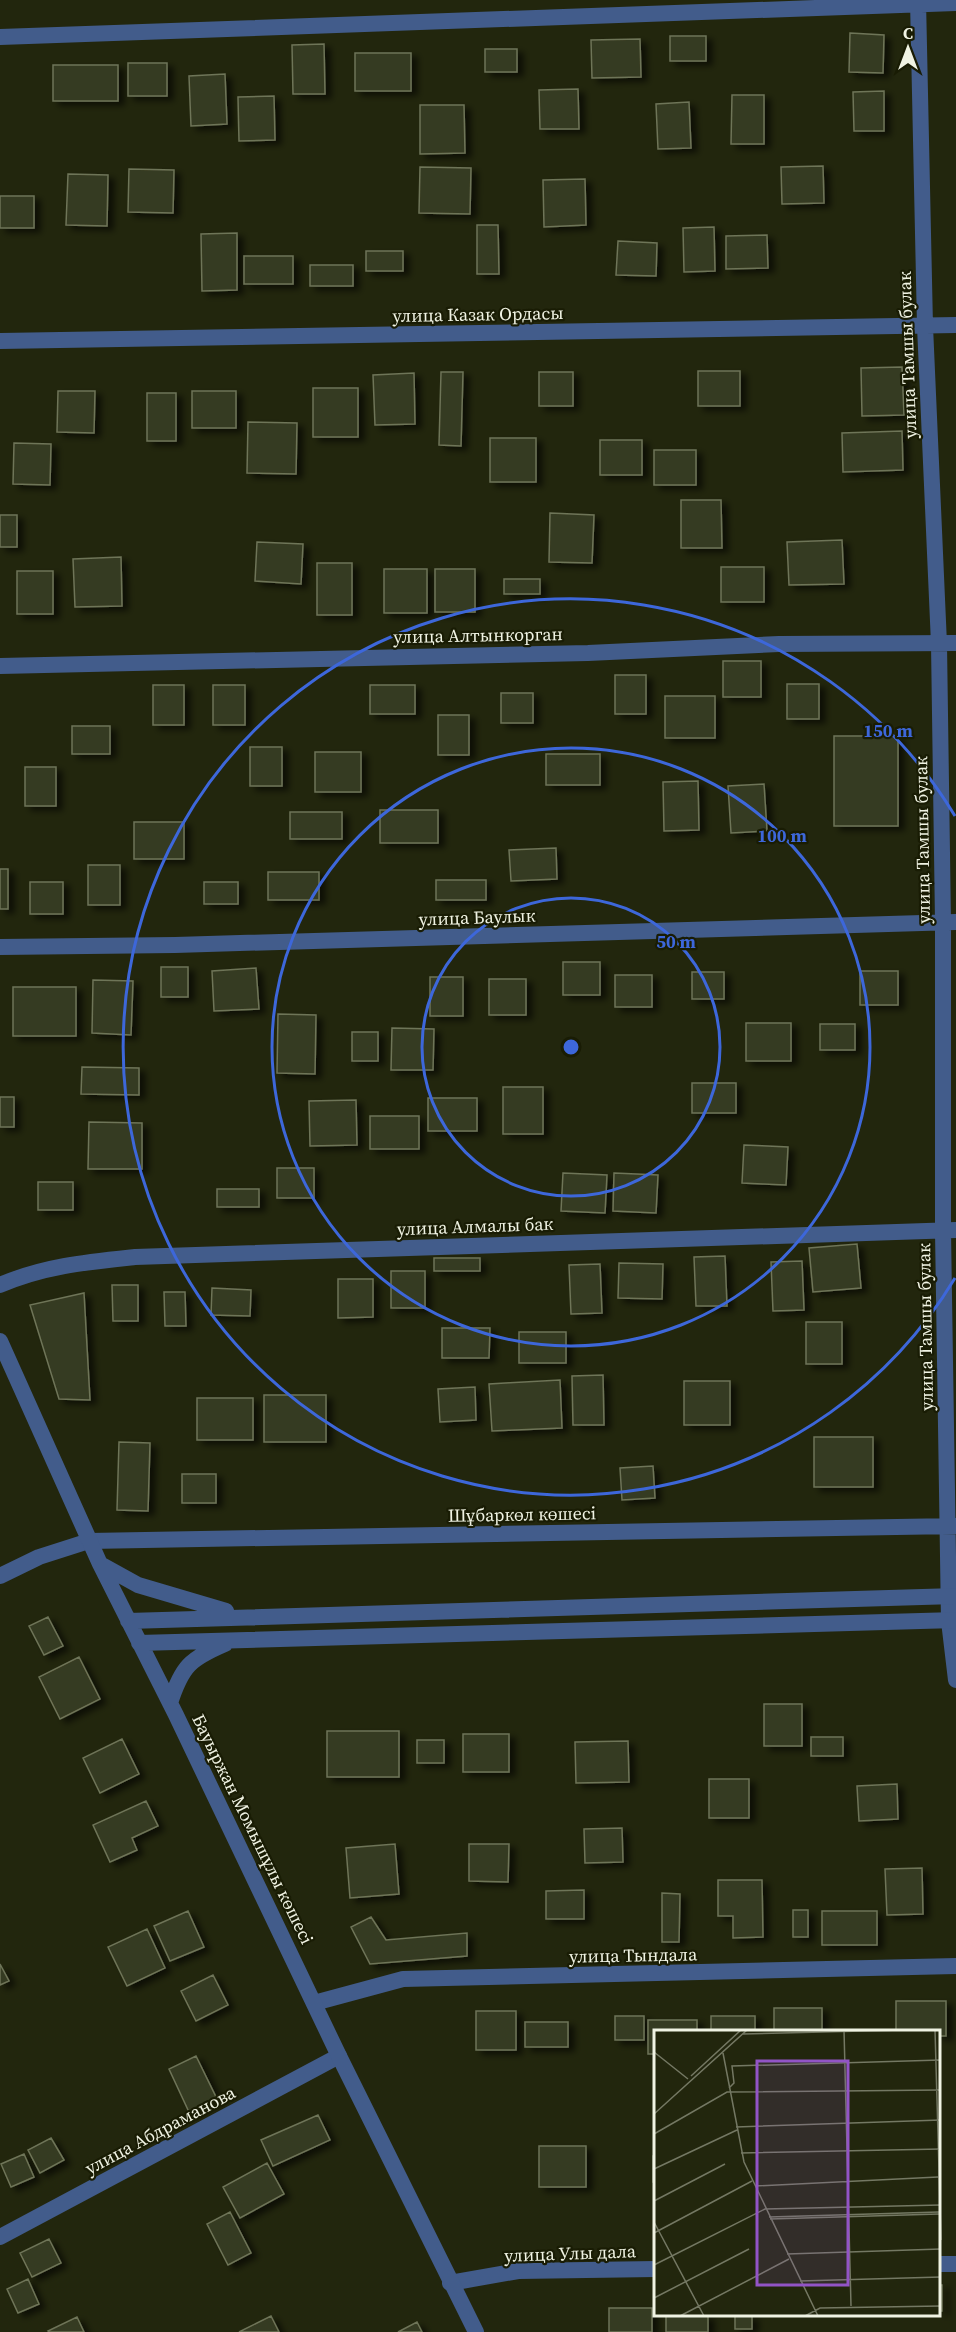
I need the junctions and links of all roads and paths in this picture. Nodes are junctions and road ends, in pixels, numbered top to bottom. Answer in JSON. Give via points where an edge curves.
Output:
{"nodes":[{"id":1,"x":918,"y":2,"type":"edge"},
{"id":2,"x":956,"y":3,"type":"edge"},
{"id":3,"x":0,"y":37,"type":"edge"},
{"id":4,"x":956,"y":325,"type":"edge"},
{"id":5,"x":925,"y":326,"type":"junction"},
{"id":6,"x":0,"y":341,"type":"edge"},
{"id":7,"x":956,"y":643,"type":"edge"},
{"id":8,"x":939,"y":644,"type":"junction"},
{"id":9,"x":0,"y":666,"type":"edge"},
{"id":10,"x":950,"y":922,"type":"edge"},
{"id":11,"x":0,"y":947,"type":"edge"},
{"id":12,"x":949,"y":1230,"type":"edge"},
{"id":13,"x":0,"y":1286,"type":"edge"},
{"id":14,"x":0,"y":1341,"type":"edge"},
{"id":15,"x":953,"y":1526,"type":"edge"},
{"id":16,"x":89,"y":1540,"type":"junction"},
{"id":17,"x":100,"y":1564,"type":"junction"},
{"id":18,"x":0,"y":1576,"type":"edge"},
{"id":19,"x":952,"y":1597,"type":"edge"},
{"id":20,"x":256,"y":1617,"type":"junction"},
{"id":21,"x":952,"y":1620,"type":"edge"},
{"id":22,"x":128,"y":1621,"type":"junction"},
{"id":23,"x":235,"y":1640,"type":"junction"},
{"id":24,"x":139,"y":1643,"type":"junction"},
{"id":25,"x":956,"y":1680,"type":"edge"},
{"id":26,"x":170,"y":1703,"type":"junction"},
{"id":27,"x":956,"y":1966,"type":"edge"},
{"id":28,"x":314,"y":2003,"type":"junction"},
{"id":29,"x":339,"y":2056,"type":"junction"},
{"id":30,"x":0,"y":2237,"type":"edge"},
{"id":31,"x":654,"y":2269,"type":"edge"},
{"id":32,"x":450,"y":2283,"type":"junction"},
{"id":33,"x":476,"y":2332,"type":"edge"}],
"edges":[{"from":1,"to":2,"type":"street"},
{"from":1,"to":3,"type":"street"},
{"from":1,"to":5,"type":"street","name":"улица Тамшы булак"},
{"from":4,"to":5,"type":"street","name":"улица Казак Ордасы"},
{"from":5,"to":6,"type":"street","name":"улица Казак Ордасы"},
{"from":5,"to":8,"type":"street","name":"улица Тамшы булак"},
{"from":7,"to":8,"type":"street","name":"улица Алтынкорган"},
{"from":8,"to":9,"type":"street","name":"улица Алтынкорган","via":[[779,644],[588,653]]},
{"from":8,"to":10,"type":"street","name":"улица Тамшы булак"},
{"from":10,"to":11,"type":"street","name":"улица Баулык"},
{"from":10,"to":12,"type":"street","name":"улица Тамшы булак"},
{"from":12,"to":13,"type":"street","name":"улица Алмалы бак","via":[[135,1257],[67,1264],[30,1272]]},
{"from":12,"to":15,"type":"street","name":"улица Тамшы булак"},
{"from":14,"to":16,"type":"street","name":"Бауыржан Момышұлы көшесі"},
{"from":15,"to":16,"type":"street","name":"Шұбаркөл көшесі"},
{"from":15,"to":19,"type":"street","name":"улица Тамшы булак"},
{"from":16,"to":17,"type":"street","name":"Бауыржан Момышұлы көшесі"},
{"from":16,"to":18,"type":"street","name":"Шұбаркөл көшесі"},
{"from":17,"to":20,"type":"street","via":[[170,1597]]},
{"from":17,"to":22,"type":"street","name":"Бауыржан Момышұлы көшесі"},
{"from":19,"to":20,"type":"street"},
{"from":19,"to":21,"type":"street","name":"улица Тамшы булак"},
{"from":20,"to":22,"type":"street"},
{"from":21,"to":23,"type":"street"},
{"from":21,"to":25,"type":"street","name":"улица Тамшы булак"},
{"from":22,"to":24,"type":"street","name":"Бауыржан Момышұлы көшесі"},
{"from":23,"to":24,"type":"street"},
{"from":23,"to":26,"type":"street","via":[[185,1666]]},
{"from":24,"to":26,"type":"street","name":"Бауыржан Момышұлы көшесі"},
{"from":26,"to":28,"type":"street","name":"Бауыржан Момышұлы көшесі"},
{"from":27,"to":28,"type":"street","name":"улица Тындала","via":[[403,1979]]},
{"from":28,"to":29,"type":"street","name":"Бауыржан Момышұлы көшесі"},
{"from":29,"to":30,"type":"street","name":"улица Абдраманова"},
{"from":29,"to":32,"type":"street","name":"Бауыржан Момышұлы көшесі"},
{"from":31,"to":32,"type":"street","name":"улица Улы дала","via":[[518,2271]]},
{"from":32,"to":33,"type":"street","name":"Бауыржан Момышұлы көшесі"}]}
